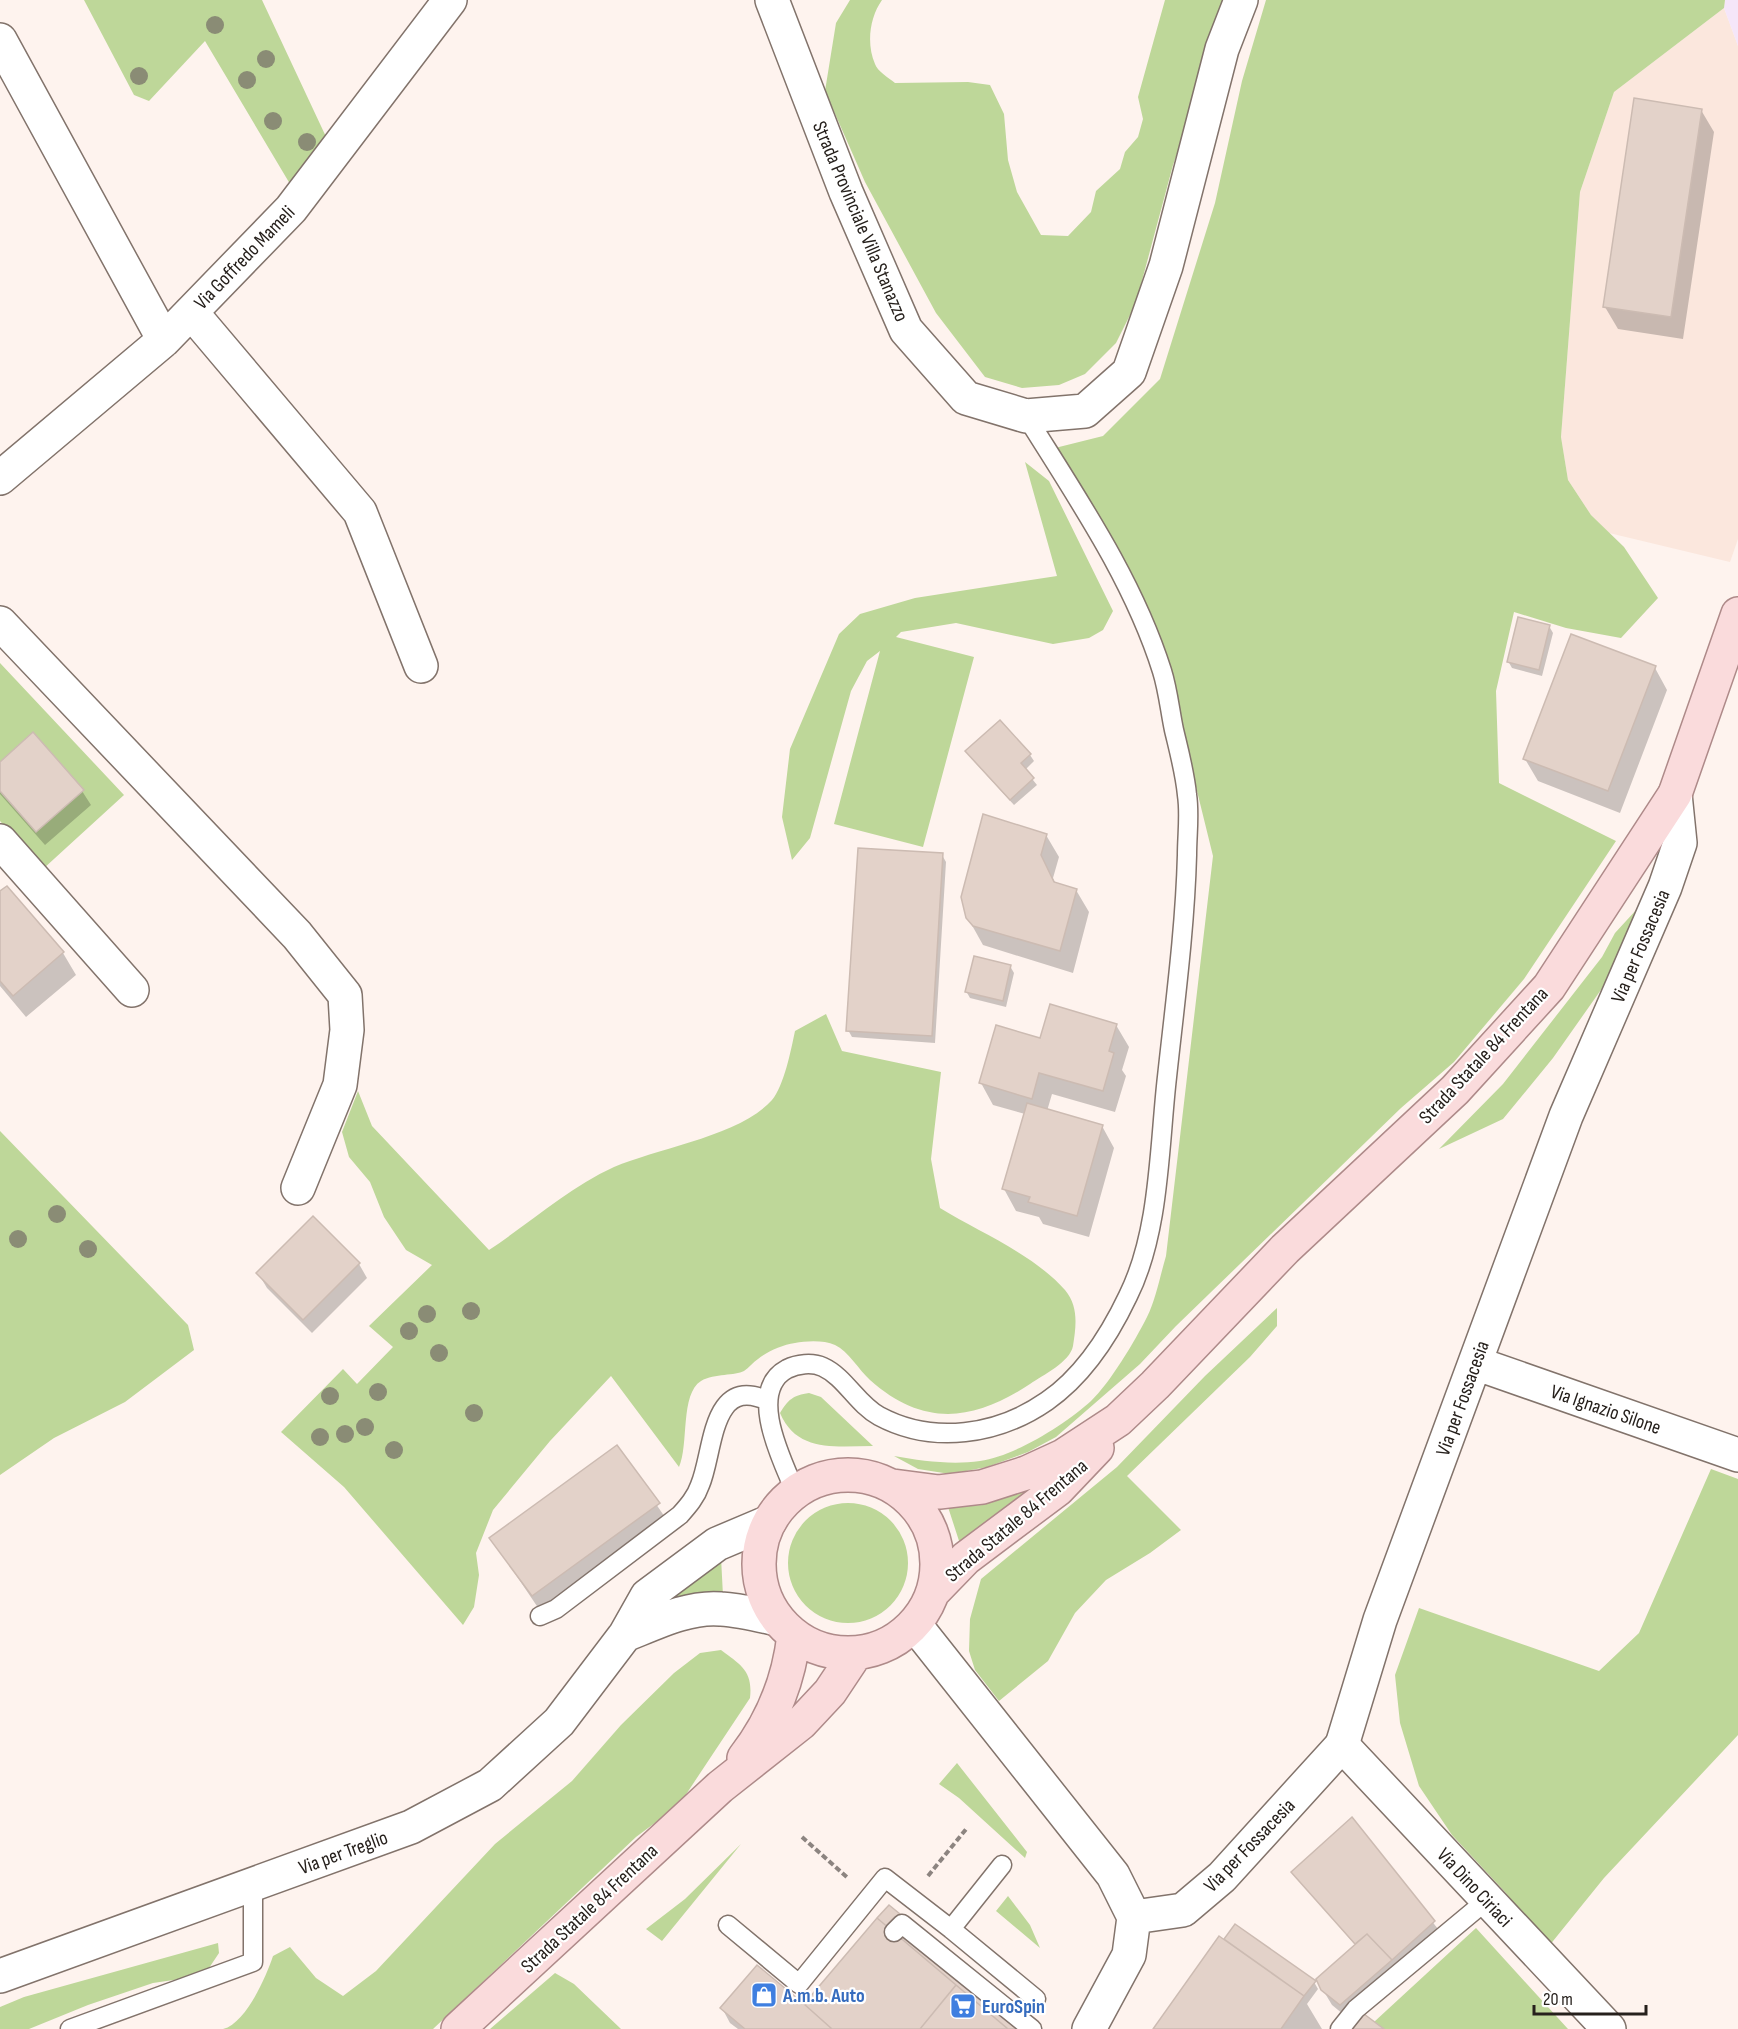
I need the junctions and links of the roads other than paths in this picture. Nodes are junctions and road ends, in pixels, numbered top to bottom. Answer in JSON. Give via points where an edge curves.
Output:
{"nodes":[{"id":1,"x":450,"y":0,"type":"edge"},
{"id":2,"x":1241,"y":0,"type":"edge"},
{"id":3,"x":781,"y":5,"type":"edge"},
{"id":4,"x":0,"y":40,"type":"edge"},
{"id":5,"x":191,"y":312,"type":"junction"},
{"id":6,"x":164,"y":339,"type":"junction"},
{"id":7,"x":1026,"y":416,"type":"junction"},
{"id":8,"x":0,"y":478,"type":"edge"},
{"id":9,"x":1738,"y":614,"type":"edge"},
{"id":10,"x":0,"y":623,"type":"edge"},
{"id":11,"x":421,"y":666,"type":"dead end"},
{"id":12,"x":1675,"y":794,"type":"junction"},
{"id":13,"x":0,"y":841,"type":"edge"},
{"id":14,"x":132,"y":990,"type":"dead end"},
{"id":15,"x":298,"y":1188,"type":"dead end"},
{"id":16,"x":1475,"y":1363,"type":"junction"},
{"id":17,"x":768,"y":1401,"type":"junction"},
{"id":18,"x":1118,"y":1420,"type":"junction"},
{"id":19,"x":1738,"y":1455,"type":"edge"},
{"id":20,"x":893,"y":1486,"type":"junction"},
{"id":21,"x":795,"y":1491,"type":"junction"},
{"id":22,"x":769,"y":1522,"type":"junction"},
{"id":23,"x":933,"y":1591,"type":"junction"},
{"id":24,"x":540,"y":1616,"type":"dead end"},
{"id":25,"x":915,"y":1625,"type":"junction"},
{"id":26,"x":786,"y":1627,"type":"junction"},
{"id":27,"x":626,"y":1635,"type":"junction"},
{"id":28,"x":856,"y":1653,"type":"junction"},
{"id":29,"x":1342,"y":1745,"type":"junction"},
{"id":30,"x":720,"y":1787,"type":"junction"},
{"id":31,"x":1002,"y":1865,"type":"dead end"},
{"id":32,"x":253,"y":1886,"type":"junction"},
{"id":33,"x":1487,"y":1900,"type":"junction"},
{"id":34,"x":1134,"y":1917,"type":"junction"},
{"id":35,"x":728,"y":1925,"type":"dead end"},
{"id":36,"x":951,"y":1929,"type":"junction"},
{"id":37,"x":894,"y":1932,"type":"dead end"},
{"id":38,"x":0,"y":1976,"type":"edge"},
{"id":39,"x":1036,"y":1999,"type":"dead end"},
{"id":40,"x":70,"y":2029,"type":"edge"},
{"id":41,"x":458,"y":2029,"type":"edge"},
{"id":42,"x":1032,"y":2029,"type":"edge"},
{"id":43,"x":1089,"y":2029,"type":"edge"},
{"id":44,"x":1340,"y":2029,"type":"edge"},
{"id":45,"x":1609,"y":2029,"type":"edge"}],
"edges":[{"from":1,"to":5,"type":"street","name":"Via Goffredo Mameli","via":[[291,209]]},
{"from":2,"to":7,"type":"street","name":"Strada Provinciale Villa Stanazzo","via":[[1222,49],[1166,266],[1129,372],[1085,411]]},
{"from":3,"to":7,"type":"street","name":"Strada Provinciale Villa Stanazzo","via":[[846,192],[906,330],[966,398]]},
{"from":4,"to":6,"type":"street"},
{"from":5,"to":6,"type":"street","name":"Via Goffredo Mameli"},
{"from":5,"to":11,"type":"street","via":[[360,512]]},
{"from":6,"to":8,"type":"street","name":"Via Goffredo Mameli"},
{"from":7,"to":17,"type":"lane","via":[[1095,526],[1136,605],[1163,673],[1188,798],[1186,900],[1150,1230],[1131,1289],[1114,1325],[1069,1381],[1048,1400],[1019,1417],[970,1433],[920,1431],[879,1416],[825,1368],[804,1364],[779,1374]]},
{"from":9,"to":12,"type":"main road","name":"Strada Statale 84 Frentana"},
{"from":10,"to":15,"type":"street","via":[[297,935],[345,995],[347,1030],[340,1084]]},
{"from":12,"to":16,"type":"street","name":"Via per Fossacesia","via":[[1680,843],[1665,887],[1566,1116]]},
{"from":12,"to":18,"type":"main road","name":"Strada Statale 84 Frentana","via":[[1549,987],[1455,1090],[1286,1250]]},
{"from":13,"to":14,"type":"street"},
{"from":16,"to":19,"type":"street","name":"Via Ignazio Silone"},
{"from":16,"to":29,"type":"street","name":"Via per Fossacesia","via":[[1380,1620]]},
{"from":17,"to":21,"type":"lane","via":[[776,1446]]},
{"from":17,"to":24,"type":"lane","via":[[746,1395],[730,1402],[713,1429],[701,1484],[680,1515],[556,1609]]},
{"from":18,"to":20,"type":"main road","name":"Strada Statale 84 Frentana","via":[[1063,1456],[982,1487],[939,1492]]},
{"from":18,"to":23,"type":"main road","name":"Strada Statale 84 Frentana","via":[[1092,1455],[1058,1489],[966,1558]]},
{"from":20,"to":21,"type":"main road","via":[[868,1476],[840,1474]]},
{"from":20,"to":23,"type":"main road","via":[[914,1503],[930,1526],[938,1551],[938,1578]]},
{"from":21,"to":22,"type":"main road"},
{"from":22,"to":26,"type":"main road","via":[[761,1542],[760,1582],[767,1601]]},
{"from":22,"to":27,"type":"street","name":"Via per Treglio","via":[[730,1536],[661,1584],[647,1596]]},
{"from":23,"to":25,"type":"main road"},
{"from":25,"to":28,"type":"main road","via":[[898,1639]]},
{"from":25,"to":34,"type":"street","via":[[1113,1875]]},
{"from":26,"to":27,"type":"street","via":[[720,1609],[704,1609]]},
{"from":26,"to":28,"type":"main road","via":[[822,1649]]},
{"from":26,"to":30,"type":"main road","name":"Strada Statale 84 Frentana","via":[[791,1661],[780,1693],[765,1725]]},
{"from":27,"to":32,"type":"street","name":"Via per Treglio","via":[[559,1722],[490,1785],[411,1827]]},
{"from":28,"to":30,"type":"main road","name":"Strada Statale 84 Frentana","via":[[830,1692],[801,1723]]},
{"from":29,"to":33,"type":"street","name":"Via Dino Ciriaci"},
{"from":29,"to":34,"type":"street","name":"Via per Fossacesia","via":[[1222,1877],[1183,1910]]},
{"from":30,"to":41,"type":"main road","name":"Strada Statale 84 Frentana"},
{"from":31,"to":36,"type":"lane"},
{"from":32,"to":38,"type":"street","name":"Via per Treglio"},
{"from":32,"to":40,"type":"lane","via":[[253,1962]]},
{"from":33,"to":44,"type":"lane","via":[[1356,2009]]},
{"from":33,"to":45,"type":"street","name":"Via Dino Ciriaci"},
{"from":34,"to":43,"type":"street","via":[[1129,1954]]},
{"from":35,"to":36,"type":"lane","via":[[799,1984],[885,1878]]},
{"from":36,"to":39,"type":"lane"},
{"from":37,"to":42,"type":"lane","via":[[902,1924]]}]}
